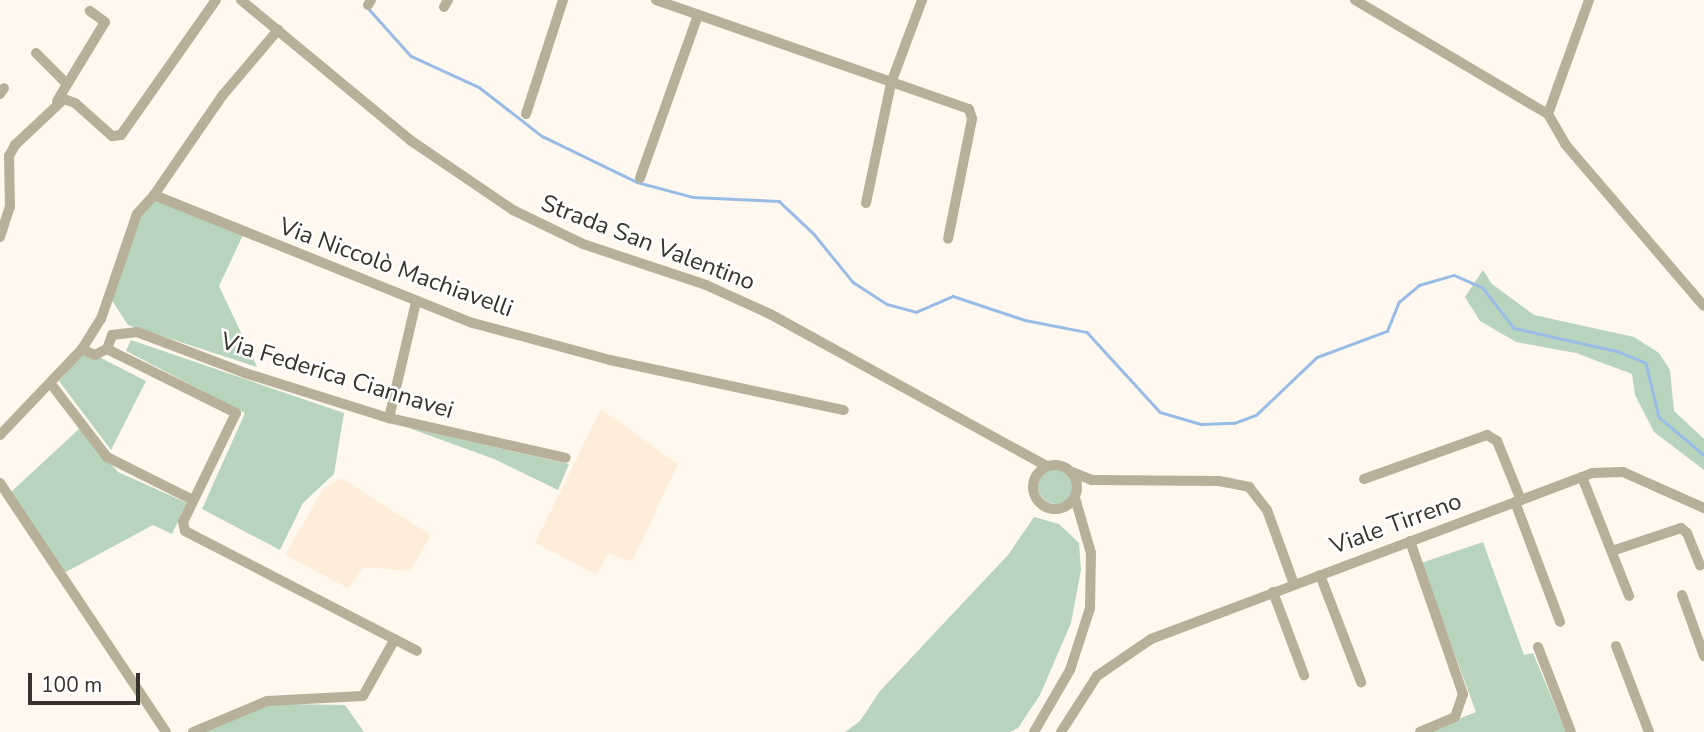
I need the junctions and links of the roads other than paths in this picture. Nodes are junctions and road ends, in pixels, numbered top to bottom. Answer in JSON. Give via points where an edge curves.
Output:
{"nodes":[{"id":1,"x":216,"y":0,"type":"edge"},
{"id":2,"x":241,"y":0,"type":"edge"},
{"id":3,"x":563,"y":0,"type":"edge"},
{"id":4,"x":656,"y":0,"type":"edge"},
{"id":5,"x":922,"y":0,"type":"edge"},
{"id":6,"x":1355,"y":0,"type":"edge"},
{"id":7,"x":1589,"y":0,"type":"edge"},
{"id":8,"x":90,"y":11,"type":"dead end"},
{"id":9,"x":698,"y":15,"type":"junction"},
{"id":10,"x":278,"y":30,"type":"junction"},
{"id":11,"x":36,"y":53,"type":"dead end"},
{"id":12,"x":66,"y":83,"type":"junction"},
{"id":13,"x":891,"y":83,"type":"junction"},
{"id":14,"x":57,"y":101,"type":"junction"},
{"id":15,"x":526,"y":114,"type":"dead end"},
{"id":16,"x":1548,"y":114,"type":"junction"},
{"id":17,"x":640,"y":178,"type":"dead end"},
{"id":18,"x":154,"y":195,"type":"junction"},
{"id":19,"x":866,"y":202,"type":"dead end"},
{"id":20,"x":0,"y":237,"type":"edge"},
{"id":21,"x":948,"y":239,"type":"dead end"},
{"id":22,"x":416,"y":302,"type":"junction"},
{"id":23,"x":1704,"y":306,"type":"edge"},
{"id":24,"x":82,"y":349,"type":"junction"},
{"id":25,"x":107,"y":349,"type":"junction"},
{"id":26,"x":51,"y":384,"type":"junction"},
{"id":27,"x":844,"y":410,"type":"dead end"},
{"id":28,"x":389,"y":418,"type":"junction"},
{"id":29,"x":0,"y":435,"type":"edge"},
{"id":30,"x":566,"y":458,"type":"dead end"},
{"id":31,"x":1032,"y":461,"type":"junction"},
{"id":32,"x":1046,"y":466,"type":"junction"},
{"id":33,"x":1072,"y":471,"type":"junction"},
{"id":34,"x":1036,"y":475,"type":"junction"},
{"id":35,"x":1582,"y":477,"type":"junction"},
{"id":36,"x":1364,"y":479,"type":"dead end"},
{"id":37,"x":1092,"y":480,"type":"junction"},
{"id":38,"x":0,"y":483,"type":"edge"},
{"id":39,"x":1076,"y":493,"type":"junction"},
{"id":40,"x":193,"y":500,"type":"junction"},
{"id":41,"x":1518,"y":501,"type":"junction"},
{"id":42,"x":1064,"y":507,"type":"junction"},
{"id":43,"x":1704,"y":508,"type":"edge"},
{"id":44,"x":1082,"y":517,"type":"junction"},
{"id":45,"x":1410,"y":541,"type":"junction"},
{"id":46,"x":1612,"y":551,"type":"junction"},
{"id":47,"x":1700,"y":565,"type":"dead end"},
{"id":48,"x":1320,"y":575,"type":"junction"},
{"id":49,"x":1294,"y":584,"type":"junction"},
{"id":50,"x":1273,"y":592,"type":"junction"},
{"id":51,"x":1682,"y":595,"type":"dead end"},
{"id":52,"x":1629,"y":596,"type":"dead end"},
{"id":53,"x":1560,"y":622,"type":"dead end"},
{"id":54,"x":1701,"y":638,"type":"edge"},
{"id":55,"x":395,"y":639,"type":"junction"},
{"id":56,"x":1616,"y":646,"type":"dead end"},
{"id":57,"x":1538,"y":647,"type":"dead end"},
{"id":58,"x":417,"y":651,"type":"dead end"},
{"id":59,"x":1704,"y":656,"type":"edge"},
{"id":60,"x":1304,"y":675,"type":"dead end"},
{"id":61,"x":1361,"y":682,"type":"dead end"},
{"id":62,"x":166,"y":732,"type":"edge"},
{"id":63,"x":193,"y":732,"type":"edge"},
{"id":64,"x":1034,"y":732,"type":"edge"},
{"id":65,"x":1061,"y":732,"type":"edge"},
{"id":66,"x":1420,"y":732,"type":"edge"},
{"id":67,"x":1571,"y":732,"type":"edge"},
{"id":68,"x":1649,"y":732,"type":"edge"}],
"edges":[{"from":1,"to":14,"type":"street","via":[[121,135],[112,136],[72,101]]},
{"from":2,"to":10,"type":"street","name":"Strada San Valentino"},
{"from":3,"to":15,"type":"street"},
{"from":4,"to":9,"type":"street"},
{"from":5,"to":13,"type":"street"},
{"from":6,"to":16,"type":"street"},
{"from":7,"to":16,"type":"street"},
{"from":8,"to":12,"type":"street","via":[[105,22]]},
{"from":9,"to":13,"type":"street"},
{"from":9,"to":17,"type":"street"},
{"from":10,"to":18,"type":"street","via":[[222,96]]},
{"from":10,"to":31,"type":"street","name":"Strada San Valentino","via":[[411,140],[520,214],[596,249],[758,308]]},
{"from":11,"to":12,"type":"street"},
{"from":12,"to":14,"type":"street"},
{"from":13,"to":19,"type":"street"},
{"from":13,"to":21,"type":"street","via":[[972,113]]},
{"from":14,"to":20,"type":"street","via":[[9,153],[10,201]]},
{"from":16,"to":23,"type":"street","via":[[1565,144]]},
{"from":18,"to":22,"type":"street","name":"Via Niccolò Machiavelli"},
{"from":18,"to":24,"type":"street","via":[[137,214],[102,318]]},
{"from":22,"to":27,"type":"street","name":"Via Niccolò Machiavelli","via":[[473,323],[610,360]]},
{"from":22,"to":28,"type":"street"},
{"from":24,"to":25,"type":"street","via":[[95,355]]},
{"from":24,"to":26,"type":"street"},
{"from":25,"to":28,"type":"street","name":"Via Federica Ciannavei","via":[[112,335],[137,332],[245,373]]},
{"from":25,"to":40,"type":"street","via":[[236,413]]},
{"from":26,"to":29,"type":"street"},
{"from":26,"to":40,"type":"street","via":[[107,457]]},
{"from":28,"to":30,"type":"street","name":"Via Federica Ciannavei"},
{"from":31,"to":32,"type":"street","name":"Strada San Valentino"},
{"from":31,"to":34,"type":"street"},
{"from":32,"to":33,"type":"street","via":[[1060,465]]},
{"from":32,"to":34,"type":"street"},
{"from":33,"to":37,"type":"street"},
{"from":33,"to":39,"type":"street"},
{"from":34,"to":42,"type":"street","via":[[1033,489],[1038,502],[1050,509]]},
{"from":35,"to":41,"type":"street","name":"Viale Tirreno"},
{"from":35,"to":43,"type":"street","name":"Viale Tirreno","via":[[1600,471],[1623,472]]},
{"from":35,"to":46,"type":"street"},
{"from":36,"to":41,"type":"street","via":[[1487,435],[1497,441]]},
{"from":37,"to":39,"type":"street"},
{"from":37,"to":49,"type":"street","via":[[1224,482],[1249,487],[1267,510]]},
{"from":38,"to":62,"type":"street"},
{"from":39,"to":42,"type":"street"},
{"from":39,"to":44,"type":"street"},
{"from":40,"to":55,"type":"street","via":[[183,522],[186,532]]},
{"from":41,"to":45,"type":"street","name":"Viale Tirreno"},
{"from":41,"to":53,"type":"street"},
{"from":42,"to":44,"type":"street"},
{"from":44,"to":64,"type":"street","via":[[1093,566],[1090,608],[1070,670]]},
{"from":45,"to":48,"type":"street","name":"Viale Tirreno"},
{"from":45,"to":66,"type":"street","via":[[1463,694],[1458,714]]},
{"from":46,"to":47,"type":"street","via":[[1683,529]]},
{"from":46,"to":52,"type":"street"},
{"from":48,"to":49,"type":"street","name":"Viale Tirreno"},
{"from":48,"to":61,"type":"street"},
{"from":49,"to":50,"type":"street","name":"Viale Tirreno"},
{"from":50,"to":60,"type":"street"},
{"from":50,"to":65,"type":"street","name":"Viale Tirreno","via":[[1160,635],[1107,666],[1083,693]]},
{"from":51,"to":54,"type":"street"},
{"from":54,"to":59,"type":"street"},
{"from":55,"to":58,"type":"street"},
{"from":55,"to":63,"type":"street","via":[[370,689],[359,698],[267,701]]},
{"from":56,"to":68,"type":"street"},
{"from":57,"to":67,"type":"street"}]}
